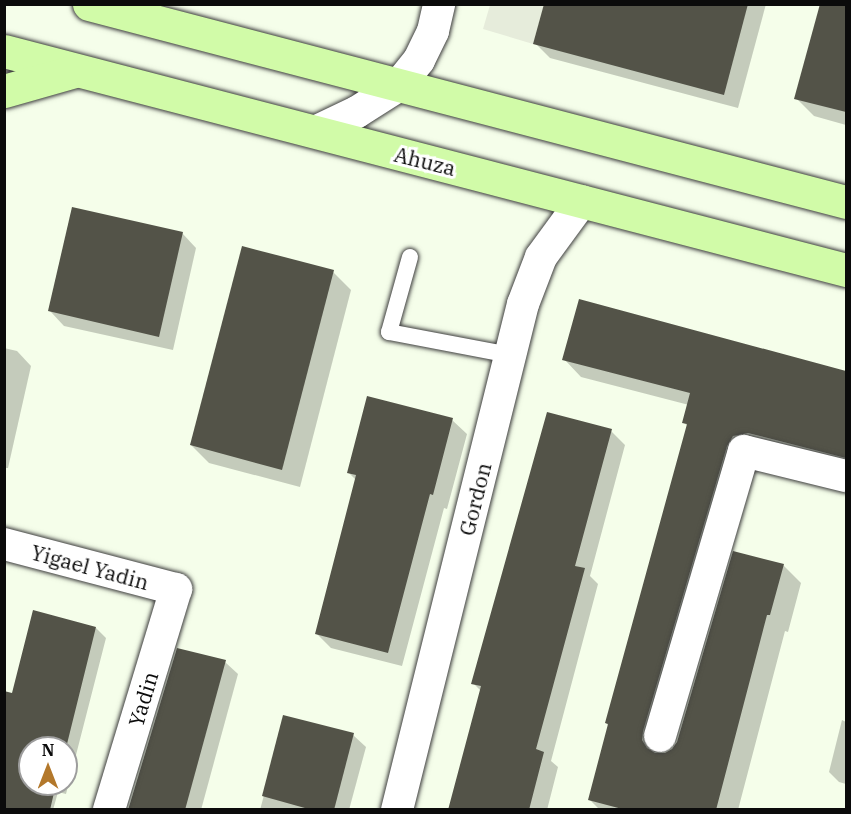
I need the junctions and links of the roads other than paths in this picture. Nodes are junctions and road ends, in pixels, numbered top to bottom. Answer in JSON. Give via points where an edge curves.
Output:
{"nodes":[{"id":1,"x":88,"y":4,"type":"edge"},
{"id":2,"x":439,"y":4,"type":"edge"},
{"id":3,"x":4,"y":51,"type":"edge"},
{"id":4,"x":79,"y":70,"type":"junction"},
{"id":5,"x":398,"y":86,"type":"junction"},
{"id":6,"x":4,"y":91,"type":"edge"},
{"id":7,"x":315,"y":132,"type":"junction"},
{"id":8,"x":582,"y":201,"type":"junction"},
{"id":9,"x":846,"y":202,"type":"edge"},
{"id":10,"x":410,"y":257,"type":"dead end"},
{"id":11,"x":846,"y":270,"type":"edge"},
{"id":12,"x":511,"y":355,"type":"junction"},
{"id":13,"x":846,"y":476,"type":"edge"},
{"id":14,"x":4,"y":544,"type":"edge"},
{"id":15,"x":176,"y":589,"type":"joint"},
{"id":16,"x":660,"y":736,"type":"dead end"},
{"id":17,"x":110,"y":810,"type":"edge"},
{"id":18,"x":397,"y":810,"type":"edge"}],
"edges":[{"from":1,"to":5,"type":"main road"},
{"from":2,"to":5,"type":"street","via":[[433,31],[419,60]]},
{"from":3,"to":4,"type":"main road","name":"Ahuza"},
{"from":4,"to":6,"type":"main road"},
{"from":4,"to":7,"type":"main road","name":"Ahuza"},
{"from":5,"to":7,"type":"street"},
{"from":5,"to":9,"type":"main road"},
{"from":7,"to":8,"type":"main road","name":"Ahuza"},
{"from":8,"to":11,"type":"main road","name":"Ahuza"},
{"from":8,"to":12,"type":"street","name":"Gordon","via":[[541,257],[523,304]]},
{"from":10,"to":12,"type":"lane","via":[[389,332]]},
{"from":12,"to":18,"type":"street","name":"Gordon"},
{"from":13,"to":16,"type":"street","via":[[744,451]]},
{"from":14,"to":15,"type":"street","name":"Yigael Yadin"},
{"from":15,"to":17,"type":"street","name":"Yadin"}]}
